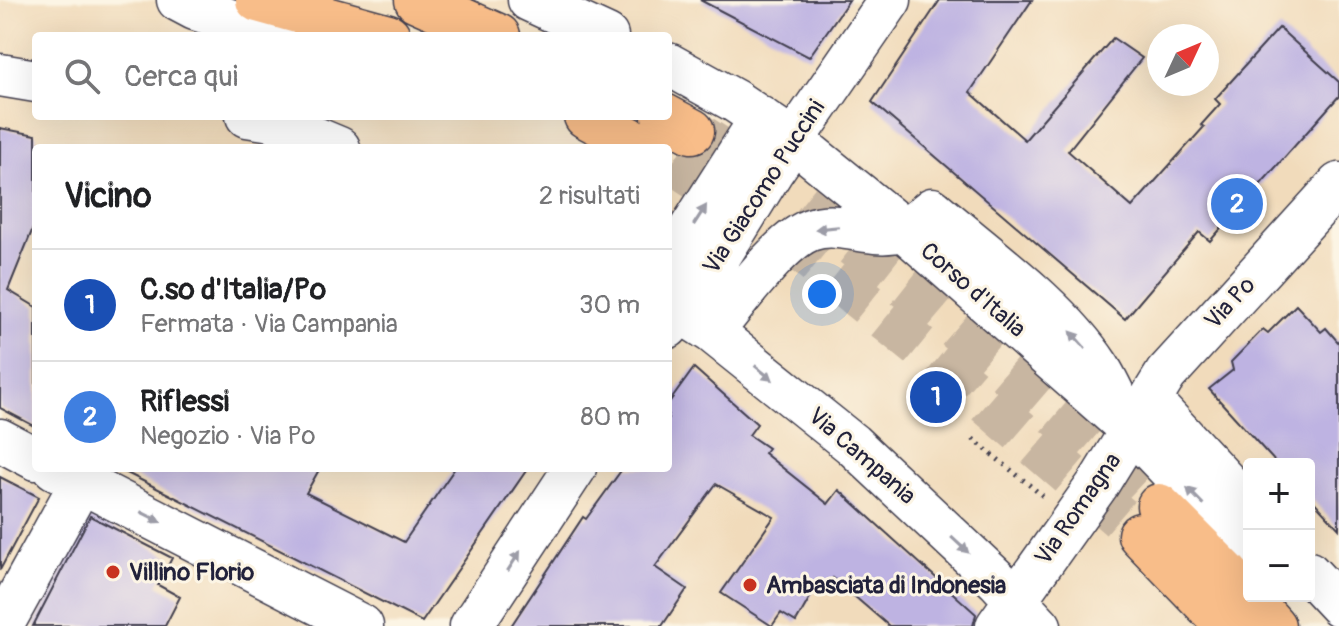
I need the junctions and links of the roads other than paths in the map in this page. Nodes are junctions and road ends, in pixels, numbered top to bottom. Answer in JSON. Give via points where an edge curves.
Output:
{"nodes":[{"id":1,"x":178,"y":0,"type":"edge"},
{"id":2,"x":258,"y":0,"type":"edge"},
{"id":3,"x":340,"y":0,"type":"edge"},
{"id":4,"x":417,"y":0,"type":"edge"},
{"id":5,"x":529,"y":0,"type":"edge"},
{"id":6,"x":890,"y":0,"type":"edge"},
{"id":7,"x":267,"y":32,"type":"edge"},
{"id":8,"x":374,"y":32,"type":"edge"},
{"id":9,"x":412,"y":32,"type":"edge"},
{"id":10,"x":489,"y":32,"type":"edge"},
{"id":11,"x":598,"y":32,"type":"edge"},
{"id":12,"x":672,"y":66,"type":"edge"},
{"id":13,"x":0,"y":75,"type":"edge"},
{"id":14,"x":32,"y":80,"type":"edge"},
{"id":15,"x":598,"y":120,"type":"edge"},
{"id":16,"x":262,"y":125,"type":"edge"},
{"id":17,"x":777,"y":129,"type":"junction"},
{"id":18,"x":668,"y":143,"type":"tunnel mouth"},
{"id":19,"x":326,"y":144,"type":"edge"},
{"id":20,"x":1339,"y":184,"type":"edge"},
{"id":21,"x":904,"y":230,"type":"junction"},
{"id":22,"x":682,"y":318,"type":"edge"},
{"id":23,"x":1141,"y":415,"type":"junction"},
{"id":24,"x":0,"y":440,"type":"edge"},
{"id":25,"x":32,"y":457,"type":"edge"},
{"id":26,"x":572,"y":472,"type":"edge"},
{"id":27,"x":75,"y":473,"type":"edge"},
{"id":28,"x":1243,"y":502,"type":"edge"},
{"id":29,"x":1243,"y":544,"type":"edge"},
{"id":30,"x":1315,"y":579,"type":"edge"},
{"id":31,"x":1297,"y":602,"type":"edge"},
{"id":32,"x":1339,"y":605,"type":"edge"},
{"id":33,"x":1018,"y":617,"type":"edge"},
{"id":34,"x":2,"y":626,"type":"edge"},
{"id":35,"x":362,"y":626,"type":"edge"},
{"id":36,"x":471,"y":626,"type":"edge"},
{"id":37,"x":1228,"y":626,"type":"edge"},
{"id":38,"x":1273,"y":626,"type":"edge"},
{"id":39,"x":1321,"y":626,"type":"edge"}],
"edges":[{"from":1,"to":7,"type":"street"},
{"from":2,"to":8,"type":"main road"},
{"from":3,"to":9,"type":"main road"},
{"from":4,"to":10,"type":"main road"},
{"from":5,"to":11,"type":"street"},
{"from":6,"to":17,"type":"street","name":"Via Giacomo Puccini"},
{"from":12,"to":17,"type":"street","name":"Corso d'Italia"},
{"from":13,"to":14,"type":"street"},
{"from":15,"to":18,"type":"main road"},
{"from":16,"to":19,"type":"street"},
{"from":17,"to":21,"type":"street","name":"Corso d'Italia"},
{"from":22,"to":17,"type":"street","name":"Via Giacomo Puccini","one_way":true,"via":[[721,254]]},
{"from":20,"to":23,"type":"street","name":"Via Po","via":[[1166,374]]},
{"from":21,"to":22,"type":"street","one_way":true,"via":[[808,231],[764,270]]},
{"from":23,"to":21,"type":"street","name":"Corso d'Italia","one_way":true},
{"from":22,"to":33,"type":"street","name":"Via Campania","one_way":true,"via":[[852,444]]},
{"from":23,"to":28,"type":"street","name":"Corso d'Italia"},
{"from":29,"to":23,"type":"street","name":"Corso d'Italia","one_way":true},
{"from":23,"to":33,"type":"street","name":"Via Romagna"},
{"from":24,"to":25,"type":"street"},
{"from":36,"to":26,"type":"street","one_way":true},
{"from":27,"to":34,"type":"street"},
{"from":27,"to":35,"type":"street","one_way":true},
{"from":30,"to":32,"type":"street"},
{"from":31,"to":39,"type":"street"},
{"from":37,"to":38,"type":"main road","via":[[1150,520],[1226,573]]}]}
